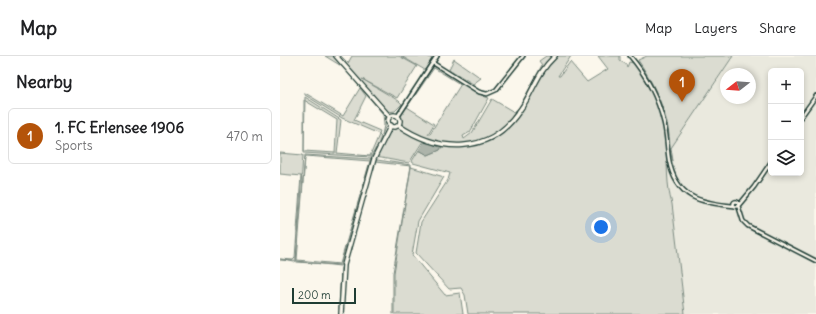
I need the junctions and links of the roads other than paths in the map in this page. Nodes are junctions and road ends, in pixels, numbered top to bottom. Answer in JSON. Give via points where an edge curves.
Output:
{"nodes":[{"id":1,"x":336,"y":56,"type":"edge"},
{"id":2,"x":437,"y":56,"type":"edge"},
{"id":3,"x":523,"y":56,"type":"edge"},
{"id":4,"x":555,"y":56,"type":"edge"},
{"id":5,"x":630,"y":56,"type":"edge"},
{"id":6,"x":433,"y":63,"type":"junction"},
{"id":7,"x":816,"y":96,"type":"edge"},
{"id":8,"x":804,"y":113,"type":"edge"},
{"id":9,"x":398,"y":116,"type":"junction"},
{"id":10,"x":390,"y":117,"type":"junction"},
{"id":11,"x":391,"y":125,"type":"junction"},
{"id":12,"x":398,"y":125,"type":"junction"},
{"id":13,"x":768,"y":167,"type":"edge"},
{"id":14,"x":736,"y":205,"type":"junction"},
{"id":15,"x":816,"y":261,"type":"edge"},
{"id":16,"x":341,"y":314,"type":"edge"}],
"edges":[{"from":1,"to":10,"type":"main road"},
{"from":2,"to":6,"type":"street"},
{"from":3,"to":6,"type":"street","via":[[496,90],[487,94],[479,92]]},
{"from":4,"to":12,"type":"main road","via":[[537,77],[523,106],[512,120],[485,140],[466,145],[442,145],[419,138]]},
{"from":5,"to":14,"type":"street","via":[[656,97],[670,163],[678,184],[696,200],[707,204]]},
{"from":6,"to":9,"type":"street"},
{"from":7,"to":8,"type":"street"},
{"from":9,"to":10,"type":"main road"},
{"from":9,"to":12,"type":"main road"},
{"from":10,"to":11,"type":"main road"},
{"from":11,"to":12,"type":"main road"},
{"from":11,"to":16,"type":"main road","via":[[374,159],[344,265]]},
{"from":13,"to":14,"type":"street","via":[[754,188]]},
{"from":14,"to":15,"type":"street","via":[[748,226]]}]}
